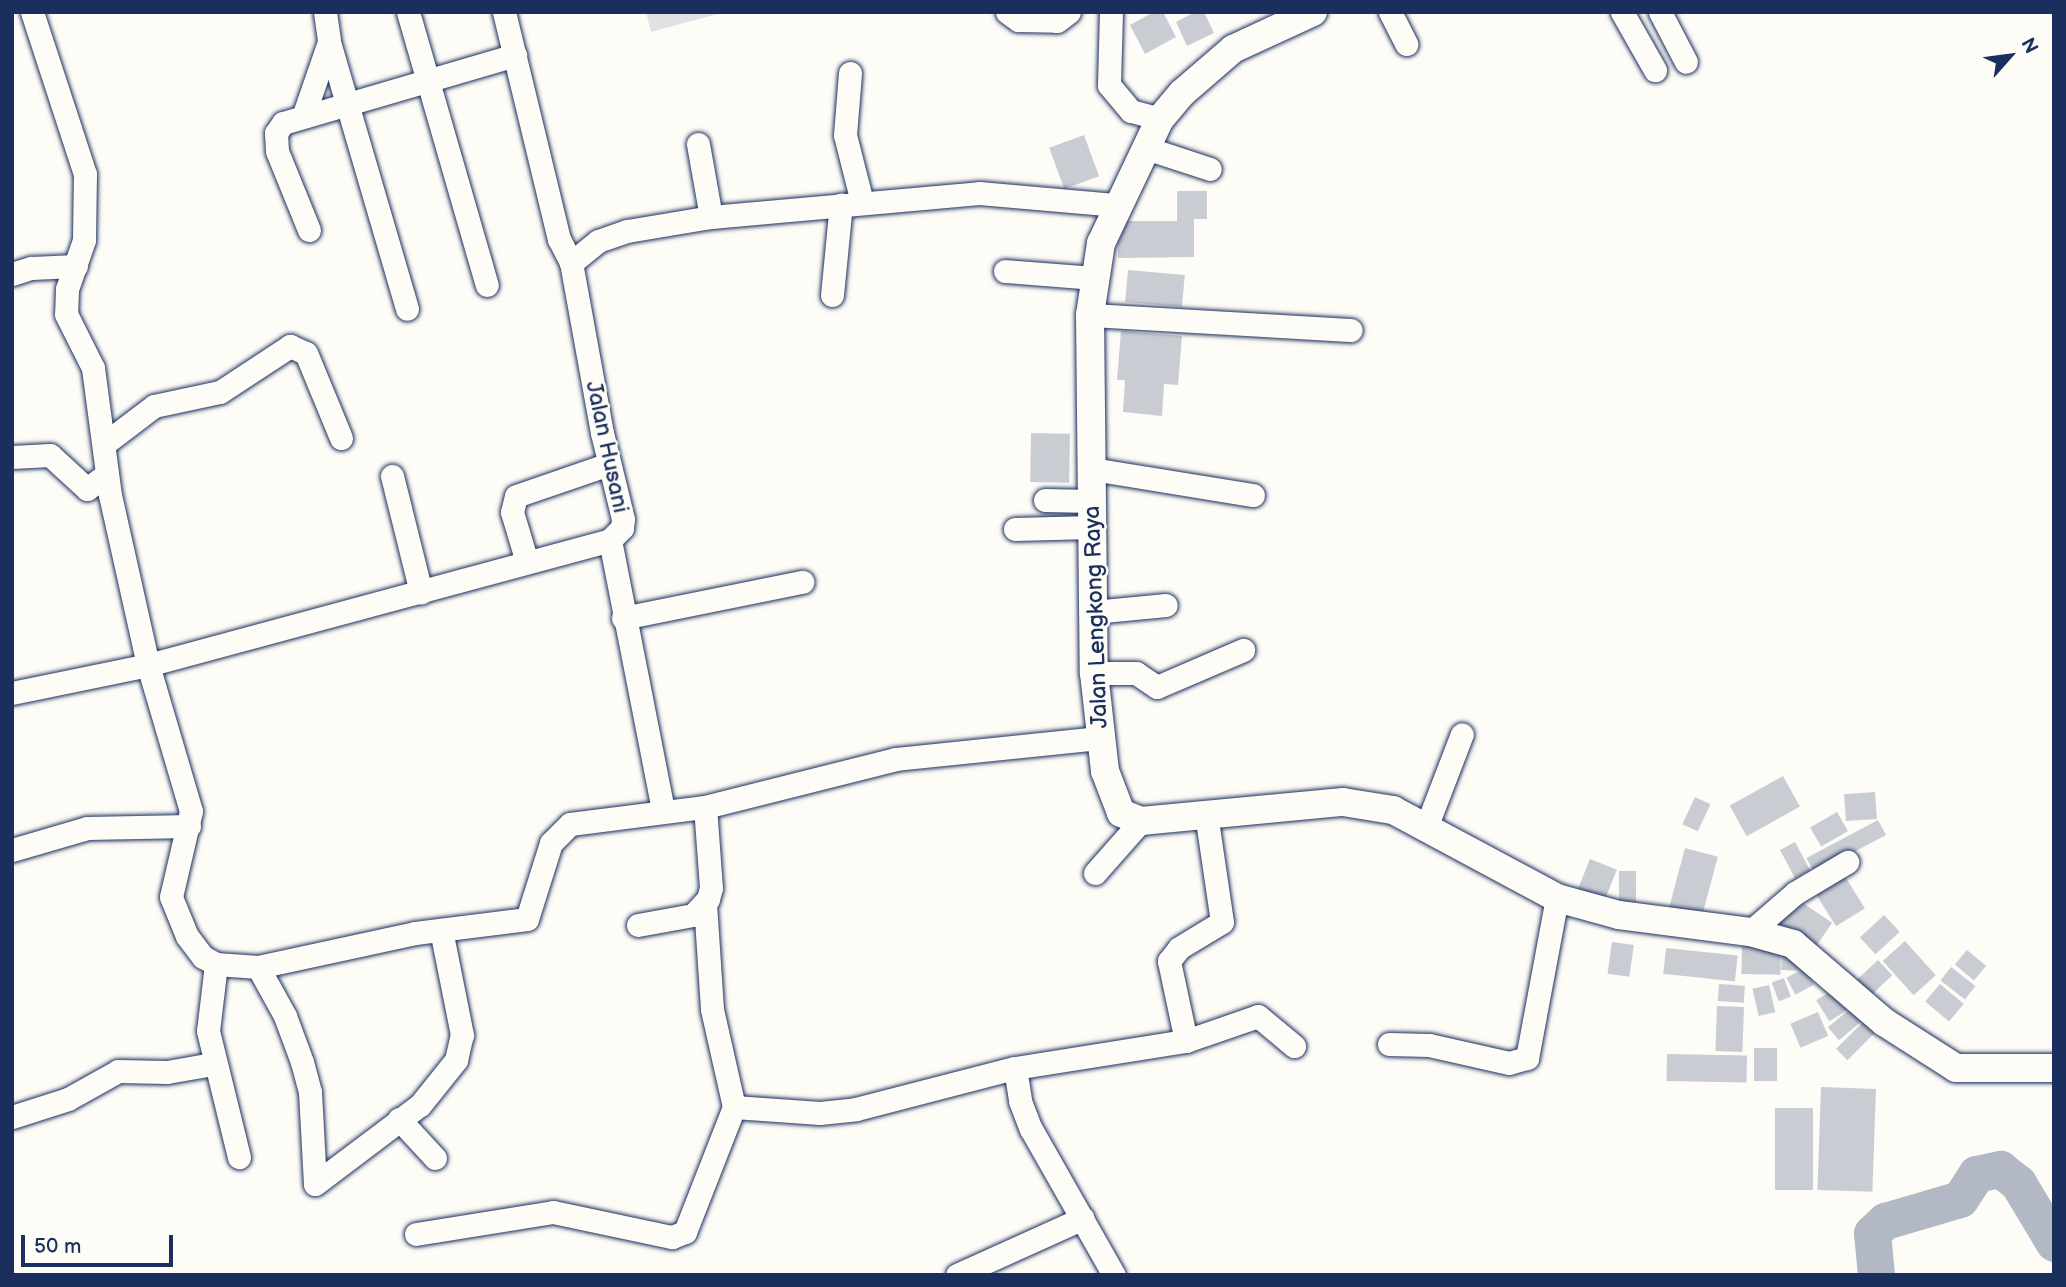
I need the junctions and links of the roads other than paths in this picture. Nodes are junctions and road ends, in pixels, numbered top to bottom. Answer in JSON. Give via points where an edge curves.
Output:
{"nodes":[{"id":1,"x":33,"y":12,"type":"edge"},
{"id":2,"x":325,"y":12,"type":"edge"},
{"id":3,"x":408,"y":12,"type":"edge"},
{"id":4,"x":504,"y":12,"type":"edge"},
{"id":5,"x":1007,"y":12,"type":"edge"},
{"id":6,"x":1069,"y":12,"type":"edge"},
{"id":7,"x":1111,"y":12,"type":"edge"},
{"id":8,"x":1313,"y":12,"type":"edge"},
{"id":9,"x":1390,"y":12,"type":"edge"},
{"id":10,"x":1622,"y":12,"type":"edge"},
{"id":11,"x":1660,"y":12,"type":"edge"},
{"id":12,"x":329,"y":42,"type":"junction"},
{"id":13,"x":1406,"y":44,"type":"dead end"},
{"id":14,"x":515,"y":55,"type":"junction"},
{"id":15,"x":1686,"y":62,"type":"dead end"},
{"id":16,"x":1655,"y":69,"type":"dead end"},
{"id":17,"x":850,"y":73,"type":"dead end"},
{"id":18,"x":427,"y":80,"type":"junction"},
{"id":19,"x":348,"y":104,"type":"junction"},
{"id":20,"x":304,"y":114,"type":"junction"},
{"id":21,"x":1160,"y":118,"type":"junction"},
{"id":22,"x":698,"y":144,"type":"dead end"},
{"id":23,"x":1146,"y":148,"type":"junction"},
{"id":24,"x":1210,"y":169,"type":"dead end"},
{"id":25,"x":851,"y":203,"type":"junction"},
{"id":26,"x":1087,"y":204,"type":"junction"},
{"id":27,"x":1117,"y":205,"type":"junction"},
{"id":28,"x":711,"y":217,"type":"junction"},
{"id":29,"x":309,"y":230,"type":"dead end"},
{"id":30,"x":1103,"y":236,"type":"junction"},
{"id":31,"x":571,"y":263,"type":"junction"},
{"id":32,"x":76,"y":266,"type":"junction"},
{"id":33,"x":1005,"y":271,"type":"dead end"},
{"id":34,"x":12,"y":274,"type":"edge"},
{"id":35,"x":1093,"y":278,"type":"junction"},
{"id":36,"x":487,"y":285,"type":"dead end"},
{"id":37,"x":832,"y":295,"type":"dead end"},
{"id":38,"x":407,"y":309,"type":"dead end"},
{"id":39,"x":1090,"y":314,"type":"junction"},
{"id":40,"x":1351,"y":330,"type":"dead end"},
{"id":41,"x":341,"y":438,"type":"dead end"},
{"id":42,"x":104,"y":444,"type":"junction"},
{"id":43,"x":12,"y":457,"type":"edge"},
{"id":44,"x":609,"y":464,"type":"junction"},
{"id":45,"x":1092,"y":470,"type":"junction"},
{"id":46,"x":107,"y":474,"type":"junction"},
{"id":47,"x":392,"y":476,"type":"dead end"},
{"id":48,"x":1252,"y":495,"type":"dead end"},
{"id":49,"x":1045,"y":500,"type":"dead end"},
{"id":50,"x":1092,"y":514,"type":"junction"},
{"id":51,"x":1015,"y":529,"type":"dead end"},
{"id":52,"x":610,"y":540,"type":"junction"},
{"id":53,"x":527,"y":562,"type":"junction"},
{"id":54,"x":802,"y":582,"type":"dead end"},
{"id":55,"x":421,"y":592,"type":"junction"},
{"id":56,"x":1166,"y":605,"type":"dead end"},
{"id":57,"x":1093,"y":612,"type":"junction"},
{"id":58,"x":623,"y":618,"type":"junction"},
{"id":59,"x":1244,"y":650,"type":"dead end"},
{"id":60,"x":148,"y":665,"type":"junction"},
{"id":61,"x":1094,"y":673,"type":"junction"},
{"id":62,"x":12,"y":693,"type":"edge"},
{"id":63,"x":1462,"y":734,"type":"dead end"},
{"id":64,"x":1100,"y":738,"type":"junction"},
{"id":65,"x":705,"y":807,"type":"junction"},
{"id":66,"x":663,"y":809,"type":"junction"},
{"id":67,"x":1206,"y":814,"type":"junction"},
{"id":68,"x":1141,"y":821,"type":"junction"},
{"id":69,"x":1427,"y":825,"type":"junction"},
{"id":70,"x":189,"y":826,"type":"junction"},
{"id":71,"x":12,"y":850,"type":"edge"},
{"id":72,"x":1847,"y":862,"type":"dead end"},
{"id":73,"x":1095,"y":873,"type":"dead end"},
{"id":74,"x":1557,"y":898,"type":"junction"},
{"id":75,"x":705,"y":904,"type":"junction"},
{"id":76,"x":638,"y":925,"type":"dead end"},
{"id":77,"x":441,"y":930,"type":"junction"},
{"id":78,"x":1750,"y":932,"type":"junction"},
{"id":79,"x":216,"y":964,"type":"junction"},
{"id":80,"x":258,"y":967,"type":"junction"},
{"id":81,"x":1186,"y":1041,"type":"junction"},
{"id":82,"x":1389,"y":1044,"type":"dead end"},
{"id":83,"x":1294,"y":1046,"type":"dead end"},
{"id":84,"x":213,"y":1064,"type":"junction"},
{"id":85,"x":1015,"y":1068,"type":"junction"},
{"id":86,"x":2054,"y":1068,"type":"edge"},
{"id":87,"x":734,"y":1107,"type":"junction"},
{"id":88,"x":12,"y":1117,"type":"edge"},
{"id":89,"x":399,"y":1119,"type":"junction"},
{"id":90,"x":239,"y":1157,"type":"dead end"},
{"id":91,"x":435,"y":1158,"type":"dead end"},
{"id":92,"x":1083,"y":1218,"type":"junction"},
{"id":93,"x":416,"y":1234,"type":"dead end"},
{"id":94,"x":957,"y":1275,"type":"edge"},
{"id":95,"x":1114,"y":1275,"type":"edge"}],
"edges":[{"from":1,"to":32,"type":"street","via":[[85,174],[88,207]]},
{"from":2,"to":12,"type":"street"},
{"from":3,"to":18,"type":"street"},
{"from":4,"to":14,"type":"street","name":"Jalan Husani"},
{"from":5,"to":6,"type":"street","via":[[1018,20],[1057,21]]},
{"from":7,"to":21,"type":"street","via":[[1109,85],[1131,110]]},
{"from":8,"to":21,"type":"street","name":"Jalan Lengkong Raya","via":[[1233,49],[1199,76]]},
{"from":9,"to":13,"type":"street"},
{"from":10,"to":16,"type":"street"},
{"from":11,"to":15,"type":"street"},
{"from":12,"to":19,"type":"street"},
{"from":12,"to":20,"type":"street"},
{"from":14,"to":18,"type":"street"},
{"from":14,"to":31,"type":"street","name":"Jalan Husani","via":[[559,239]]},
{"from":17,"to":25,"type":"street","via":[[845,135]]},
{"from":18,"to":19,"type":"street"},
{"from":18,"to":36,"type":"street"},
{"from":19,"to":20,"type":"street"},
{"from":19,"to":38,"type":"street"},
{"from":20,"to":29,"type":"street","via":[[283,123],[275,138]]},
{"from":21,"to":23,"type":"street","name":"Jalan Lengkong Raya"},
{"from":22,"to":28,"type":"street"},
{"from":23,"to":24,"type":"street"},
{"from":23,"to":27,"type":"street","name":"Jalan Lengkong Raya"},
{"from":25,"to":26,"type":"street","via":[[979,193]]},
{"from":25,"to":28,"type":"street"},
{"from":25,"to":37,"type":"street"},
{"from":26,"to":27,"type":"street"},
{"from":26,"to":30,"type":"street"},
{"from":27,"to":30,"type":"street","name":"Jalan Lengkong Raya"},
{"from":28,"to":31,"type":"street","via":[[616,234],[588,246]]},
{"from":30,"to":35,"type":"street","name":"Jalan Lengkong Raya"},
{"from":31,"to":44,"type":"street","name":"Jalan Husani"},
{"from":32,"to":34,"type":"street","via":[[31,268]]},
{"from":32,"to":42,"type":"street","via":[[64,301],[66,314],[93,368]]},
{"from":33,"to":35,"type":"street"},
{"from":35,"to":39,"type":"street","name":"Jalan Lengkong Raya"},
{"from":39,"to":40,"type":"street"},
{"from":39,"to":45,"type":"street","name":"Jalan Lengkong Raya"},
{"from":41,"to":42,"type":"street","via":[[306,353],[290,346],[220,392],[154,406]]},
{"from":42,"to":46,"type":"street"},
{"from":43,"to":46,"type":"street","via":[[50,455],[88,489]]},
{"from":44,"to":52,"type":"street","name":"Jalan Husani","via":[[624,524]]},
{"from":44,"to":53,"type":"street","via":[[516,496],[512,512]]},
{"from":45,"to":48,"type":"street"},
{"from":45,"to":50,"type":"street","name":"Jalan Lengkong Raya"},
{"from":46,"to":60,"type":"street"},
{"from":47,"to":55,"type":"street"},
{"from":49,"to":50,"type":"street"},
{"from":50,"to":51,"type":"street"},
{"from":50,"to":57,"type":"street","name":"Jalan Lengkong Raya"},
{"from":52,"to":53,"type":"street","name":"Jalan Husani"},
{"from":52,"to":58,"type":"street"},
{"from":53,"to":55,"type":"street","name":"Jalan Husani"},
{"from":54,"to":58,"type":"street"},
{"from":55,"to":60,"type":"street","name":"Jalan Husani"},
{"from":56,"to":57,"type":"street"},
{"from":57,"to":61,"type":"street","name":"Jalan Lengkong Raya"},
{"from":58,"to":66,"type":"street"},
{"from":59,"to":61,"type":"street","via":[[1157,687],[1136,673]]},
{"from":60,"to":62,"type":"street","name":"Jalan Husani"},
{"from":60,"to":70,"type":"street","via":[[191,811]]},
{"from":61,"to":64,"type":"street","name":"Jalan Lengkong Raya"},
{"from":63,"to":69,"type":"street"},
{"from":64,"to":65,"type":"street","via":[[896,760]]},
{"from":64,"to":68,"type":"street","name":"Jalan Lengkong Raya","via":[[1115,805],[1124,816]]},
{"from":65,"to":66,"type":"street"},
{"from":65,"to":75,"type":"street","via":[[711,888]]},
{"from":66,"to":77,"type":"street","via":[[570,824],[551,844],[527,919]]},
{"from":67,"to":68,"type":"street"},
{"from":67,"to":69,"type":"street","via":[[1343,802],[1393,810]]},
{"from":67,"to":81,"type":"street","via":[[1222,922],[1179,948],[1169,961]]},
{"from":68,"to":73,"type":"street"},
{"from":69,"to":74,"type":"street"},
{"from":70,"to":71,"type":"street","via":[[87,828]]},
{"from":70,"to":79,"type":"street","via":[[171,897],[196,949]]},
{"from":72,"to":78,"type":"street","via":[[1795,893]]},
{"from":74,"to":78,"type":"street","via":[[1619,915]]},
{"from":74,"to":82,"type":"street","via":[[1527,1058],[1509,1063],[1429,1045]]},
{"from":75,"to":76,"type":"street","via":[[693,915]]},
{"from":75,"to":87,"type":"street","via":[[712,1009]]},
{"from":77,"to":80,"type":"street"},
{"from":77,"to":89,"type":"street","via":[[461,1048],[435,1091]]},
{"from":78,"to":86,"type":"street","via":[[1774,936],[1811,956],[1884,1022],[1943,1062],[1969,1071]]},
{"from":79,"to":80,"type":"street"},
{"from":79,"to":84,"type":"street","via":[[208,1004]]},
{"from":80,"to":89,"type":"street","via":[[285,1016],[310,1092],[315,1184]]},
{"from":81,"to":83,"type":"street","via":[[1258,1016]]},
{"from":81,"to":85,"type":"street"},
{"from":84,"to":88,"type":"street","via":[[167,1072],[118,1072],[68,1099]]},
{"from":84,"to":90,"type":"street"},
{"from":85,"to":87,"type":"street","via":[[856,1109],[820,1113]]},
{"from":85,"to":92,"type":"street","via":[[1020,1101],[1031,1129]]},
{"from":87,"to":93,"type":"street","via":[[693,1217],[680,1236],[553,1212]]},
{"from":89,"to":91,"type":"street","via":[[427,1144]]},
{"from":92,"to":94,"type":"street"},
{"from":92,"to":95,"type":"street"}]}
